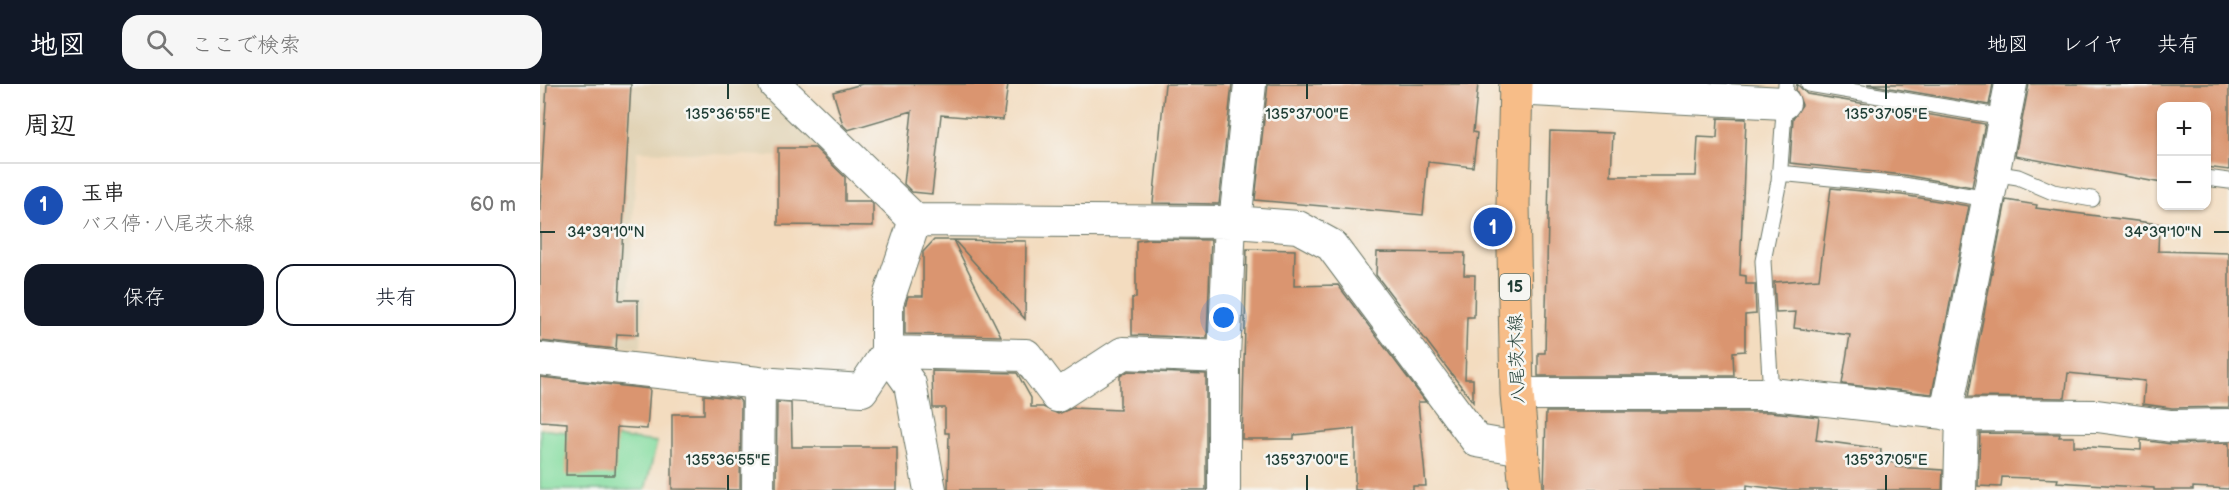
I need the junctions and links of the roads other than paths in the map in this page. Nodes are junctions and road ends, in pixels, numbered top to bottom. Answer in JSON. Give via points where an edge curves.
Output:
{"nodes":[{"id":1,"x":775,"y":84,"type":"edge"},
{"id":2,"x":1250,"y":84,"type":"edge"},
{"id":3,"x":1809,"y":84,"type":"edge"},
{"id":4,"x":2012,"y":84,"type":"edge"},
{"id":5,"x":1515,"y":87,"type":"edge"},
{"id":6,"x":1785,"y":93,"type":"edge"},
{"id":7,"x":2004,"y":117,"type":"junction"},
{"id":8,"x":1779,"y":173,"type":"junction"},
{"id":9,"x":2211,"y":178,"type":"edge"},
{"id":10,"x":2229,"y":180,"type":"edge"},
{"id":11,"x":1990,"y":186,"type":"junction"},
{"id":12,"x":2092,"y":199,"type":"dead end"},
{"id":13,"x":915,"y":220,"type":"junction"},
{"id":14,"x":1233,"y":222,"type":"junction"},
{"id":15,"x":887,"y":352,"type":"junction"},
{"id":16,"x":1224,"y":357,"type":"junction"},
{"id":17,"x":540,"y":359,"type":"edge"},
{"id":18,"x":759,"y":383,"type":"junction"},
{"id":19,"x":1517,"y":394,"type":"junction"},
{"id":20,"x":1771,"y":394,"type":"junction"},
{"id":21,"x":1954,"y":414,"type":"junction"},
{"id":22,"x":2229,"y":425,"type":"edge"},
{"id":23,"x":1523,"y":449,"type":"junction"},
{"id":24,"x":758,"y":490,"type":"edge"},
{"id":25,"x":930,"y":490,"type":"edge"},
{"id":26,"x":1224,"y":490,"type":"edge"},
{"id":27,"x":1526,"y":490,"type":"edge"},
{"id":28,"x":1960,"y":490,"type":"edge"}],
"edges":[{"from":1,"to":13,"type":"street"},
{"from":2,"to":14,"type":"street"},
{"from":3,"to":7,"type":"lane"},
{"from":4,"to":7,"type":"street"},
{"from":5,"to":6,"type":"street"},
{"from":5,"to":19,"type":"main road","name":"八尾茨木線","number":"15"},
{"from":6,"to":8,"type":"lane"},
{"from":7,"to":11,"type":"street"},
{"from":8,"to":11,"type":"lane","via":[[1903,185]]},
{"from":8,"to":20,"type":"lane","via":[[1763,261]]},
{"from":9,"to":10,"type":"lane"},
{"from":11,"to":12,"type":"lane","via":[[2018,177],[2053,192]]},
{"from":11,"to":21,"type":"street"},
{"from":13,"to":14,"type":"street"},
{"from":13,"to":15,"type":"street","via":[[887,303]]},
{"from":14,"to":16,"type":"street"},
{"from":14,"to":23,"type":"street","via":[[1298,227],[1331,245],[1477,441]]},
{"from":15,"to":16,"type":"street","via":[[1026,354],[1057,396],[1123,354]]},
{"from":15,"to":18,"type":"street","via":[[862,390]]},
{"from":15,"to":25,"type":"street","via":[[909,384]]},
{"from":16,"to":26,"type":"street"},
{"from":17,"to":18,"type":"street"},
{"from":18,"to":24,"type":"street"},
{"from":19,"to":20,"type":"street"},
{"from":19,"to":23,"type":"main road","name":"八尾茨木線","number":"15"},
{"from":20,"to":21,"type":"street"},
{"from":21,"to":22,"type":"street","via":[[2097,416],[2171,426]]},
{"from":21,"to":28,"type":"street"},
{"from":23,"to":27,"type":"main road","name":"八尾茨木線","number":"15"}]}
